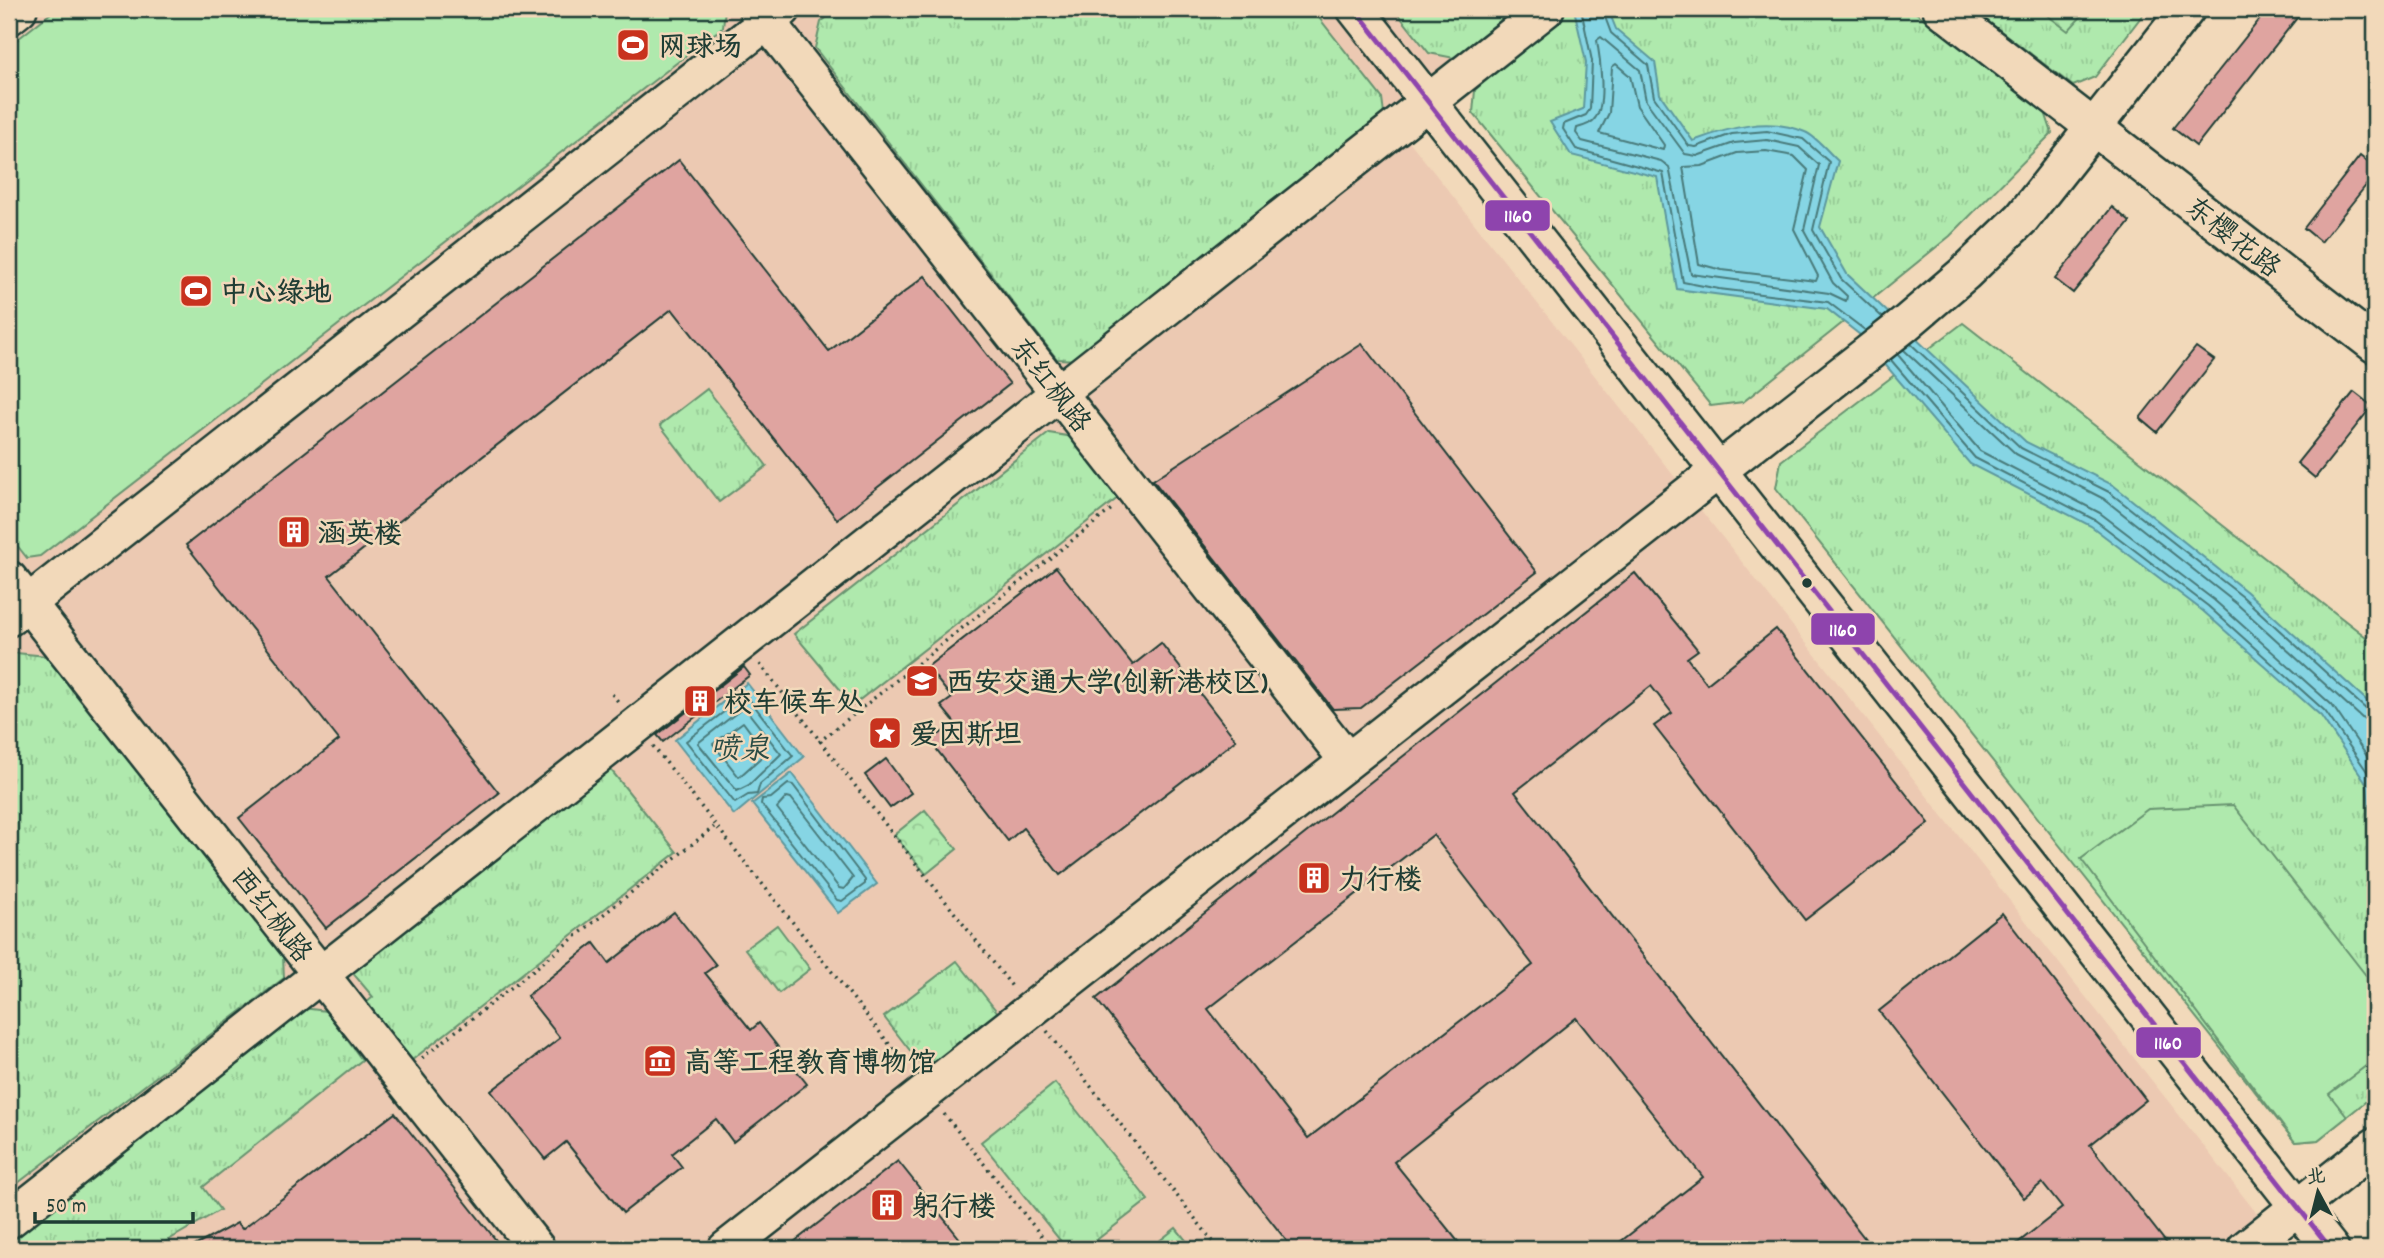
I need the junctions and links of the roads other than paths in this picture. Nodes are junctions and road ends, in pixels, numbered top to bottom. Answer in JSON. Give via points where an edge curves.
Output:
{"nodes":[{"id":1,"x":19,"y":9,"type":"edge"},
{"id":2,"x":1355,"y":9,"type":"edge"},
{"id":3,"x":1546,"y":9,"type":"edge"},
{"id":4,"x":1941,"y":9,"type":"edge"},
{"id":5,"x":2187,"y":9,"type":"edge"},
{"id":6,"x":769,"y":13,"type":"edge"},
{"id":7,"x":9,"y":17,"type":"edge"},
{"id":8,"x":1429,"y":103,"type":"junction"},
{"id":9,"x":2094,"y":126,"type":"junction"},
{"id":10,"x":2375,"y":345,"type":"edge"},
{"id":11,"x":1059,"y":391,"type":"junction"},
{"id":12,"x":1716,"y":470,"type":"junction"},
{"id":13,"x":15,"y":600,"type":"edge"},
{"id":14,"x":1347,"y":760,"type":"junction"},
{"id":15,"x":320,"y":974,"type":"junction"},
{"id":16,"x":2375,"y":1146,"type":"edge"},
{"id":17,"x":2298,"y":1208,"type":"junction"},
{"id":18,"x":9,"y":1220,"type":"edge"},
{"id":19,"x":537,"y":1249,"type":"edge"},
{"id":20,"x":726,"y":1249,"type":"edge"},
{"id":21,"x":2245,"y":1249,"type":"edge"},
{"id":22,"x":2331,"y":1249,"type":"edge"}],
"edges":[{"from":1,"to":7,"type":"street"},
{"from":2,"to":8,"type":"street"},
{"from":3,"to":8,"type":"street"},
{"from":4,"to":9,"type":"street","name":"东樱花路"},
{"from":5,"to":9,"type":"street"},
{"from":6,"to":11,"type":"street","name":"东红枫路"},
{"from":6,"to":13,"type":"street"},
{"from":8,"to":11,"type":"street"},
{"from":8,"to":12,"type":"street"},
{"from":9,"to":10,"type":"street","name":"东樱花路"},
{"from":9,"to":12,"type":"street","via":[[2022,218],[1965,273]]},
{"from":11,"to":14,"type":"street","name":"东红枫路"},
{"from":11,"to":15,"type":"street"},
{"from":12,"to":14,"type":"street"},
{"from":12,"to":17,"type":"street"},
{"from":13,"to":15,"type":"street","name":"西红枫路"},
{"from":14,"to":20,"type":"street"},
{"from":15,"to":18,"type":"street"},
{"from":15,"to":19,"type":"street","name":"西红枫路"},
{"from":16,"to":17,"type":"street"},
{"from":17,"to":21,"type":"street"},
{"from":17,"to":22,"type":"street"}]}
